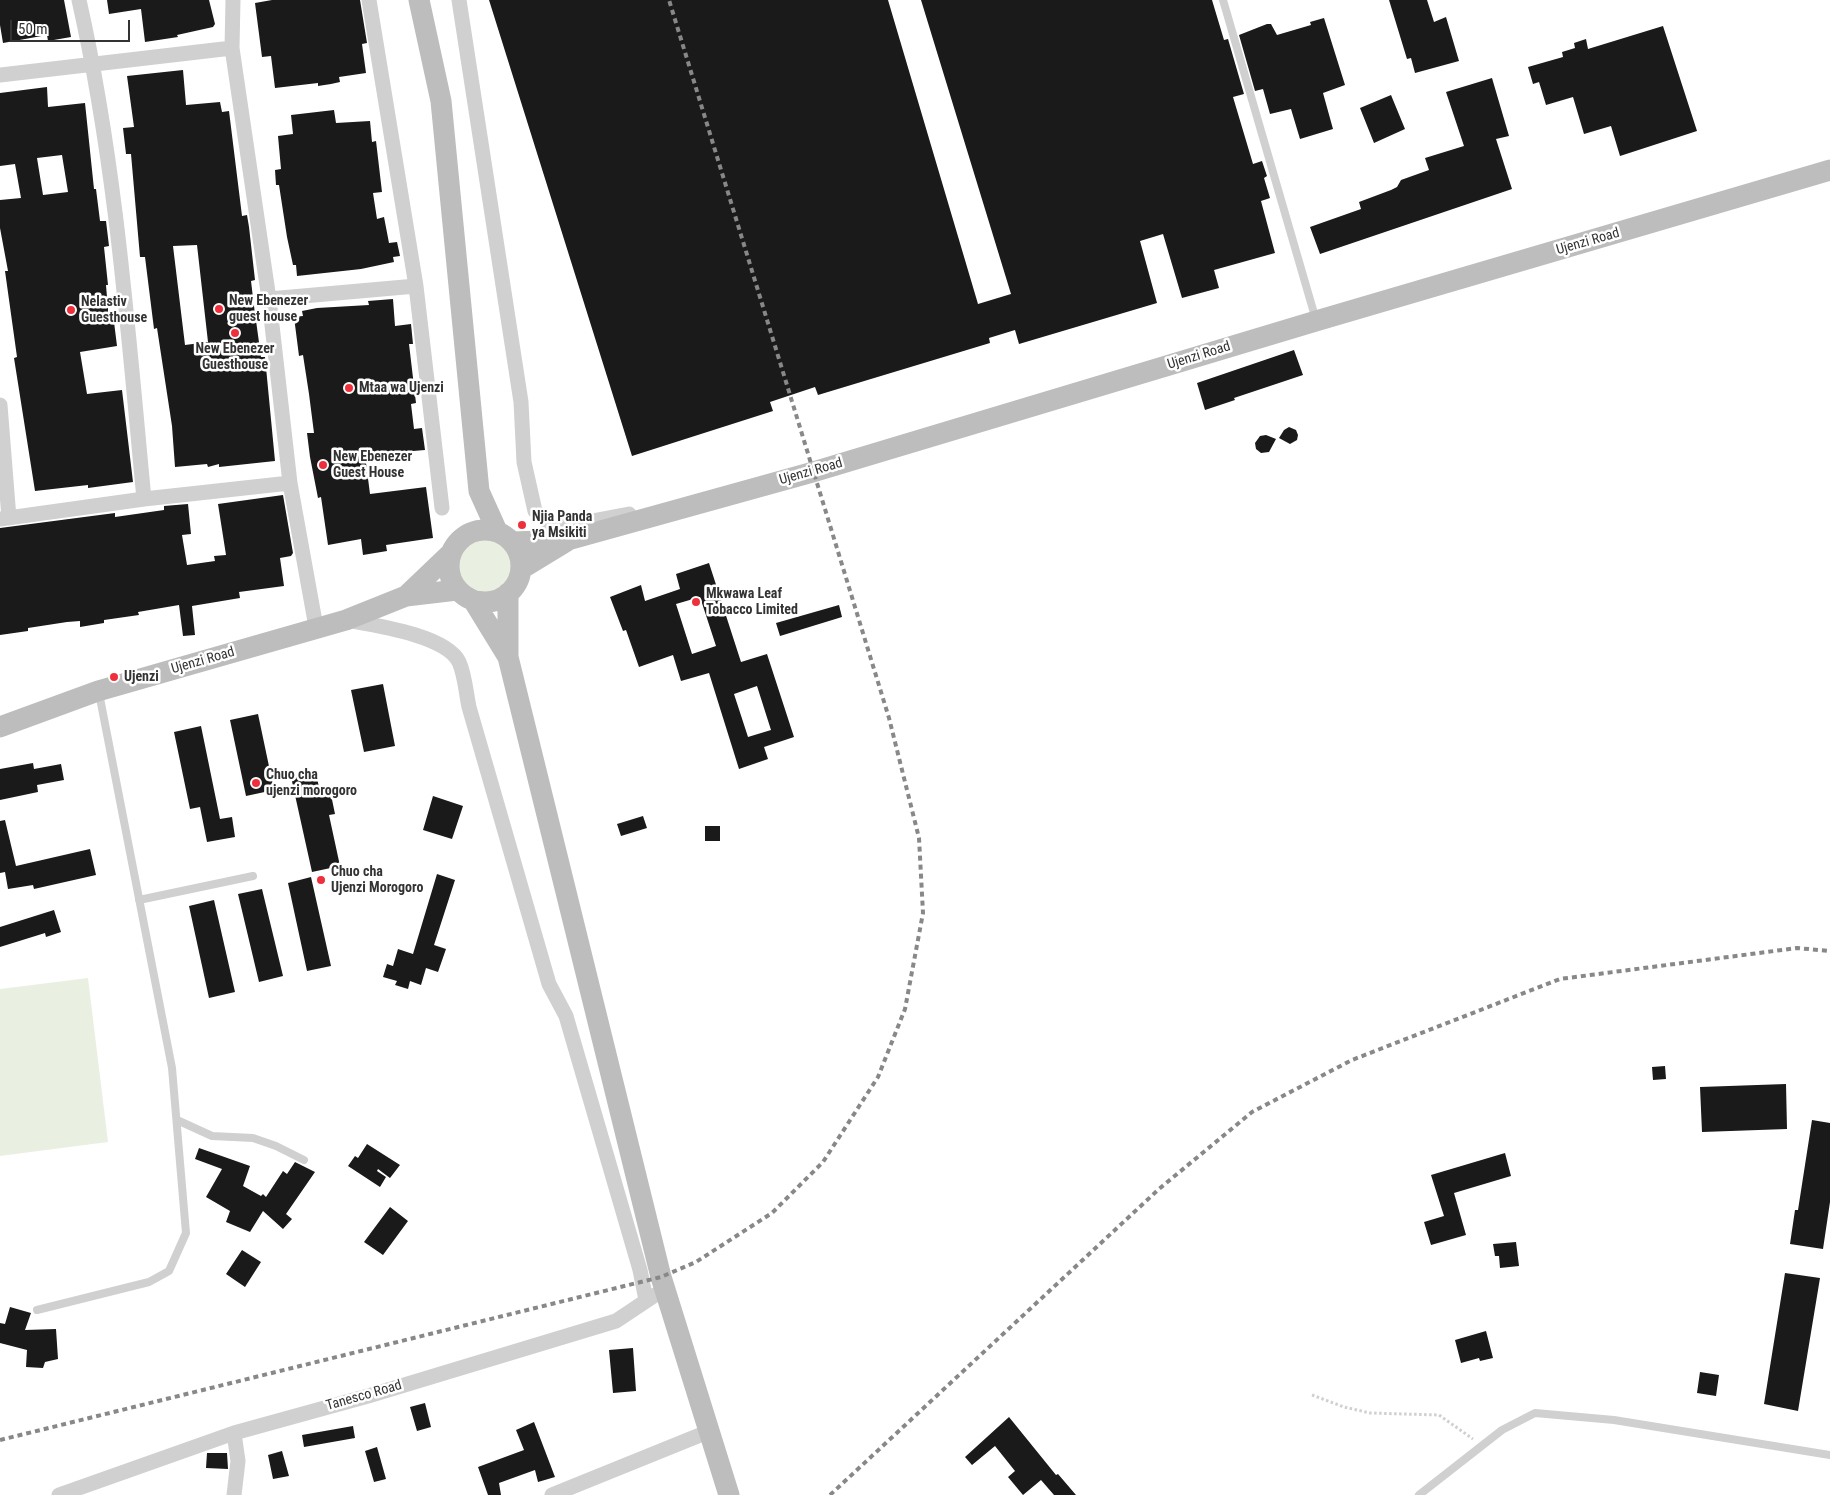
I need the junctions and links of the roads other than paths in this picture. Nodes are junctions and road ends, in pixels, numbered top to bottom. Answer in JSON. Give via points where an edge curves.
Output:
{"nodes":[{"id":1,"x":79,"y":0,"type":"edge"},
{"id":2,"x":233,"y":0,"type":"edge"},
{"id":3,"x":369,"y":0,"type":"edge"},
{"id":4,"x":419,"y":0,"type":"edge"},
{"id":5,"x":460,"y":0,"type":"edge"},
{"id":6,"x":1223,"y":0,"type":"edge"},
{"id":7,"x":232,"y":48,"type":"junction"},
{"id":8,"x":93,"y":64,"type":"junction"},
{"id":9,"x":0,"y":76,"type":"edge"},
{"id":10,"x":1830,"y":170,"type":"edge"},
{"id":11,"x":416,"y":286,"type":"junction"},
{"id":12,"x":269,"y":299,"type":"junction"},
{"id":13,"x":1316,"y":321,"type":"junction"},
{"id":14,"x":0,"y":405,"type":"edge"},
{"id":15,"x":290,"y":484,"type":"junction"},
{"id":16,"x":479,"y":491,"type":"junction"},
{"id":17,"x":728,"y":496,"type":"junction"},
{"id":18,"x":144,"y":499,"type":"junction"},
{"id":19,"x":442,"y":508,"type":"dead end"},
{"id":20,"x":4,"y":518,"type":"edge"},
{"id":21,"x":465,"y":535,"type":"junction"},
{"id":22,"x":505,"y":537,"type":"junction"},
{"id":23,"x":568,"y":540,"type":"junction"},
{"id":24,"x":451,"y":553,"type":"junction"},
{"id":25,"x":521,"y":569,"type":"junction"},
{"id":26,"x":508,"y":593,"type":"junction"},
{"id":27,"x":465,"y":595,"type":"junction"},
{"id":28,"x":406,"y":596,"type":"junction"},
{"id":29,"x":346,"y":620,"type":"junction"},
{"id":30,"x":316,"y":627,"type":"junction"},
{"id":31,"x":508,"y":658,"type":"junction"},
{"id":32,"x":98,"y":691,"type":"junction"},
{"id":33,"x":0,"y":727,"type":"edge"},
{"id":34,"x":253,"y":876,"type":"dead end"},
{"id":35,"x":139,"y":900,"type":"junction"},
{"id":36,"x":177,"y":1120,"type":"junction"},
{"id":37,"x":304,"y":1160,"type":"dead end"},
{"id":38,"x":664,"y":1289,"type":"junction"},
{"id":39,"x":646,"y":1300,"type":"junction"},
{"id":40,"x":36,"y":1310,"type":"dead end"},
{"id":41,"x":710,"y":1430,"type":"junction"},
{"id":42,"x":234,"y":1433,"type":"junction"},
{"id":43,"x":1830,"y":1455,"type":"edge"},
{"id":44,"x":59,"y":1495,"type":"edge"},
{"id":45,"x":234,"y":1495,"type":"edge"},
{"id":46,"x":552,"y":1495,"type":"edge"},
{"id":47,"x":729,"y":1495,"type":"edge"},
{"id":48,"x":1419,"y":1495,"type":"edge"}],
"edges":[{"from":1,"to":8,"type":"street"},
{"from":2,"to":7,"type":"street"},
{"from":3,"to":11,"type":"street"},
{"from":4,"to":16,"type":"street","via":[[441,100]]},
{"from":5,"to":17,"type":"street","via":[[521,402],[524,462],[535,511],[555,528]]},
{"from":6,"to":13,"type":"lane"},
{"from":7,"to":8,"type":"street"},
{"from":7,"to":12,"type":"street"},
{"from":8,"to":9,"type":"street"},
{"from":8,"to":18,"type":"street","via":[[118,235]]},
{"from":10,"to":13,"type":"street","name":"Ujenzi Road"},
{"from":11,"to":12,"type":"street"},
{"from":11,"to":19,"type":"street"},
{"from":12,"to":15,"type":"street"},
{"from":13,"to":17,"type":"street","name":"Ujenzi Road"},
{"from":14,"to":20,"type":"street"},
{"from":15,"to":18,"type":"street"},
{"from":15,"to":30,"type":"street"},
{"from":16,"to":21,"type":"street"},
{"from":16,"to":22,"type":"street"},
{"from":17,"to":23,"type":"street","name":"Ujenzi Road"},
{"from":18,"to":20,"type":"street"},
{"from":21,"to":22,"type":"street","via":[[481,530]]},
{"from":21,"to":24,"type":"street"},
{"from":22,"to":23,"type":"street"},
{"from":22,"to":25,"type":"street","via":[[517,550]]},
{"from":23,"to":25,"type":"street"},
{"from":24,"to":27,"type":"street","via":[[449,572]]},
{"from":24,"to":28,"type":"street"},
{"from":25,"to":26,"type":"street","via":[[515,586]]},
{"from":26,"to":27,"type":"street","via":[[492,602]]},
{"from":26,"to":31,"type":"street"},
{"from":27,"to":28,"type":"street"},
{"from":27,"to":31,"type":"street"},
{"from":28,"to":29,"type":"street","name":"Ujenzi Road"},
{"from":29,"to":30,"type":"street","name":"Ujenzi Road"},
{"from":29,"to":39,"type":"street","via":[[430,640],[459,661],[469,707],[549,984],[566,1016]]},
{"from":30,"to":32,"type":"street","name":"Ujenzi Road"},
{"from":31,"to":38,"type":"street"},
{"from":32,"to":33,"type":"street","name":"Ujenzi Road"},
{"from":32,"to":35,"type":"lane"},
{"from":34,"to":35,"type":"lane"},
{"from":35,"to":36,"type":"lane","via":[[172,1068]]},
{"from":36,"to":37,"type":"lane","via":[[212,1136],[253,1138]]},
{"from":36,"to":40,"type":"lane","via":[[186,1233],[169,1270],[149,1282]]},
{"from":38,"to":39,"type":"street","name":"Tanesco Road"},
{"from":38,"to":41,"type":"street"},
{"from":39,"to":42,"type":"street","name":"Tanesco Road","via":[[616,1321]]},
{"from":41,"to":46,"type":"street"},
{"from":41,"to":47,"type":"street"},
{"from":42,"to":44,"type":"street","name":"Tanesco Road"},
{"from":42,"to":45,"type":"street","via":[[238,1461]]},
{"from":43,"to":48,"type":"lane","via":[[1614,1420],[1535,1413],[1502,1430]]}]}
